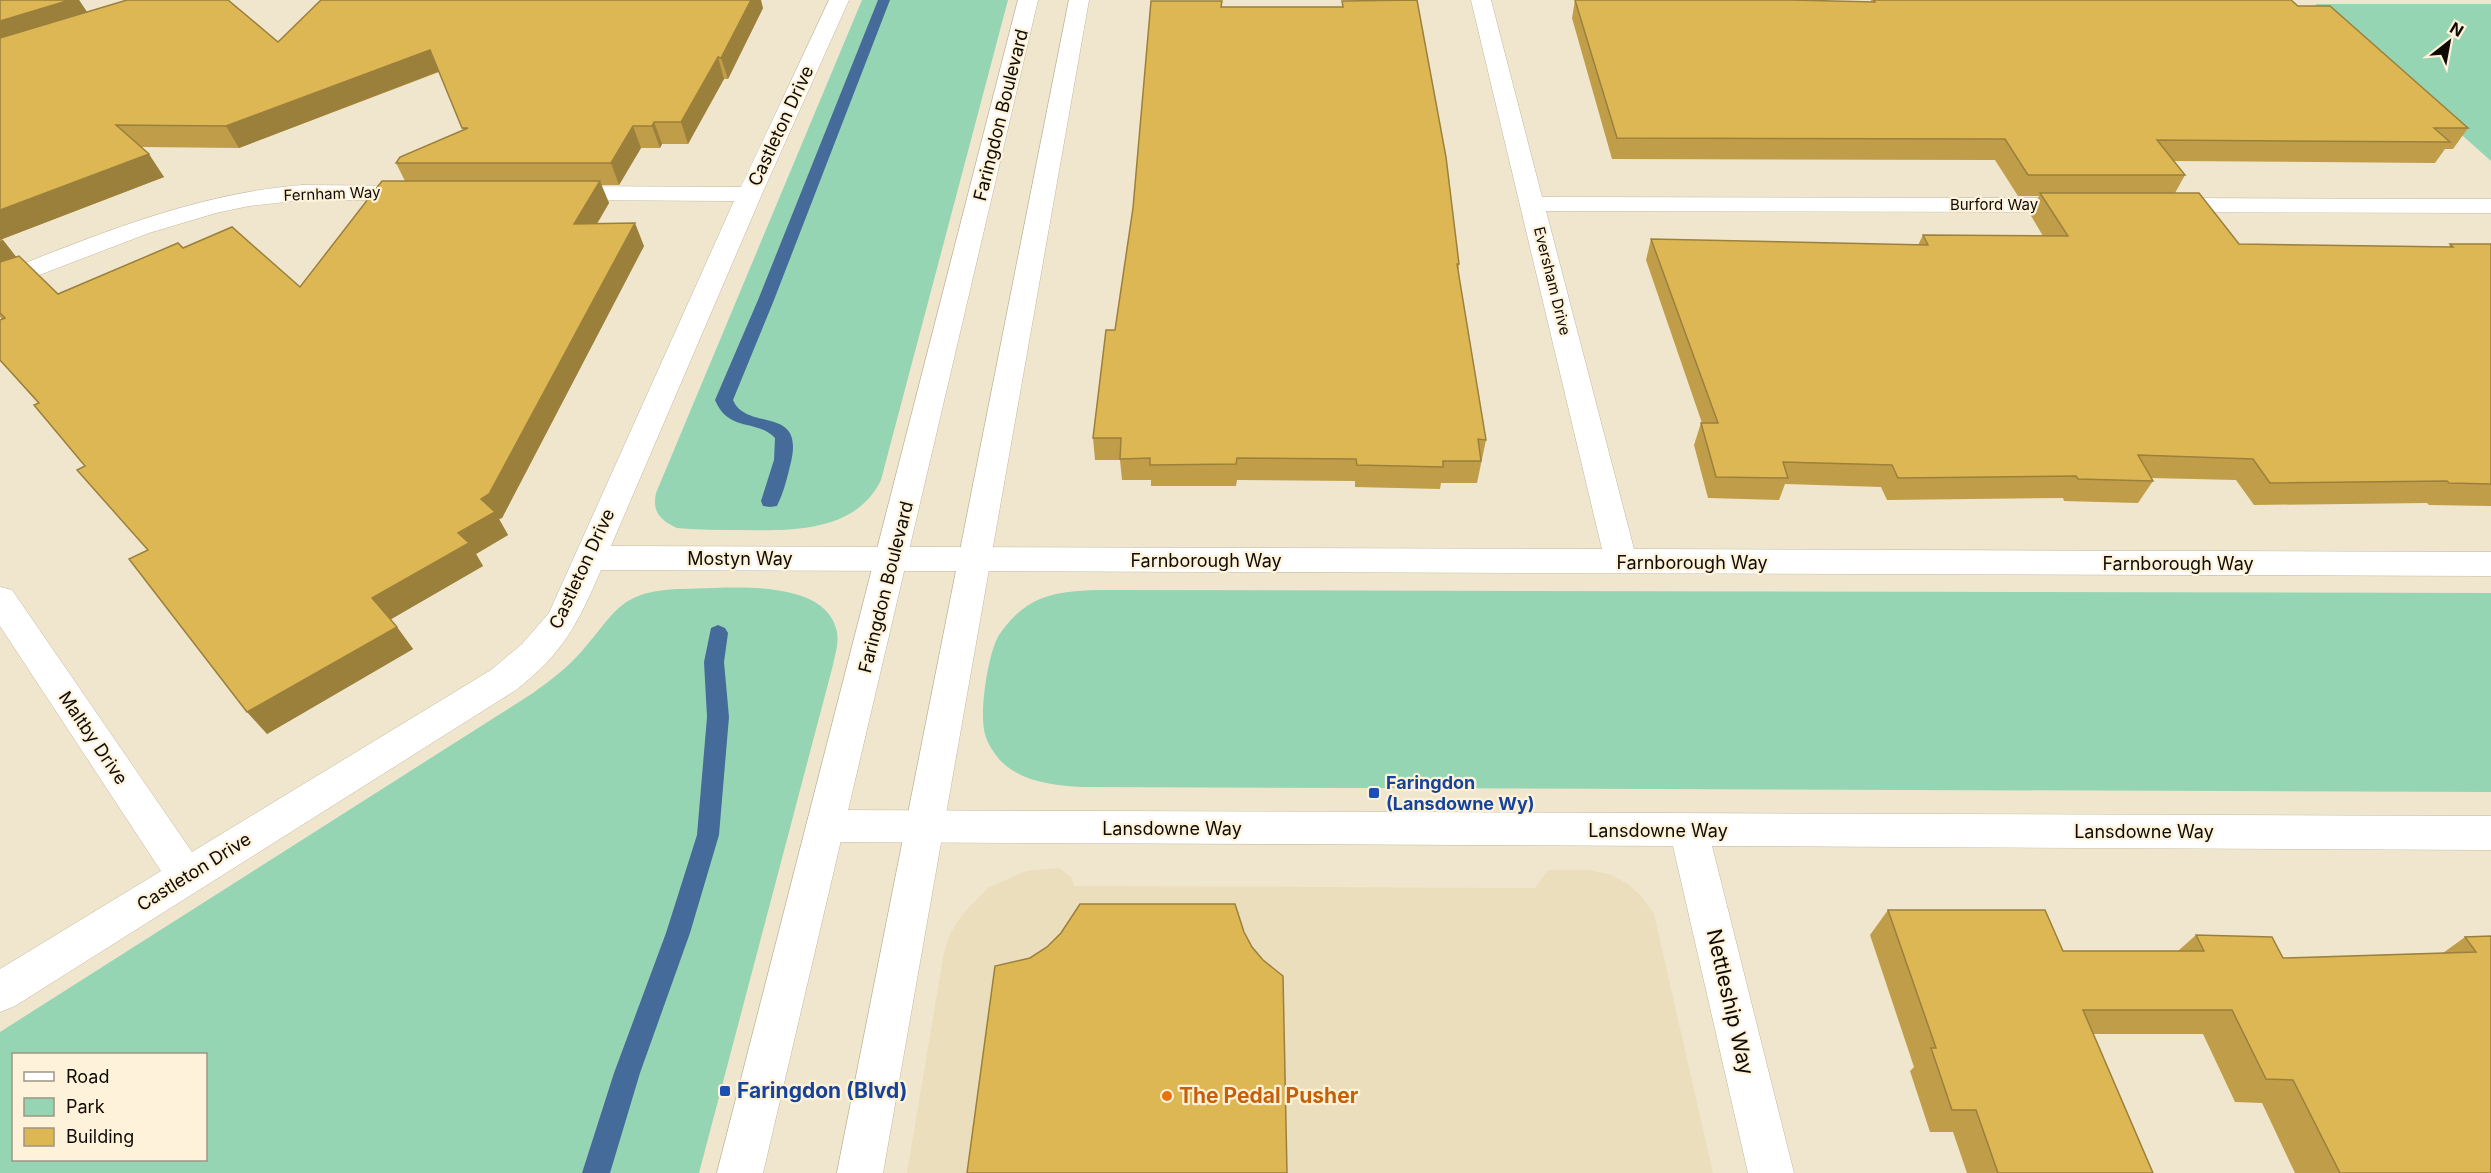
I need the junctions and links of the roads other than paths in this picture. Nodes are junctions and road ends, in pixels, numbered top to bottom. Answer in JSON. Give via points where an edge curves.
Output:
{"nodes":[{"id":1,"x":839,"y":0,"type":"edge"},
{"id":2,"x":1028,"y":0,"type":"edge"},
{"id":3,"x":1079,"y":0,"type":"edge"},
{"id":4,"x":1481,"y":0,"type":"edge"},
{"id":5,"x":444,"y":193,"type":"edge"},
{"id":6,"x":538,"y":193,"type":"edge"},
{"id":7,"x":750,"y":194,"type":"junction"},
{"id":8,"x":1533,"y":204,"type":"junction"},
{"id":9,"x":2104,"y":205,"type":"edge"},
{"id":10,"x":2140,"y":205,"type":"edge"},
{"id":11,"x":2491,"y":206,"type":"edge"},
{"id":12,"x":0,"y":282,"type":"edge"},
{"id":13,"x":588,"y":558,"type":"junction"},
{"id":14,"x":892,"y":560,"type":"junction"},
{"id":15,"x":976,"y":560,"type":"junction"},
{"id":16,"x":1621,"y":563,"type":"junction"},
{"id":17,"x":2491,"y":564,"type":"edge"},
{"id":18,"x":0,"y":599,"type":"edge"},
{"id":19,"x":825,"y":826,"type":"junction"},
{"id":20,"x":924,"y":827,"type":"junction"},
{"id":21,"x":1689,"y":831,"type":"junction"},
{"id":22,"x":2491,"y":833,"type":"edge"},
{"id":23,"x":187,"y":877,"type":"junction"},
{"id":24,"x":0,"y":992,"type":"edge"},
{"id":25,"x":740,"y":1173,"type":"edge"},
{"id":26,"x":860,"y":1173,"type":"edge"},
{"id":27,"x":1771,"y":1173,"type":"edge"}],
"edges":[{"from":1,"to":7,"type":"street","name":"Castleton Drive"},
{"from":2,"to":14,"type":"street","name":"Faringdon Boulevard"},
{"from":3,"to":15,"type":"street"},
{"from":4,"to":8,"type":"street","name":"Eversham Drive"},
{"from":5,"to":12,"type":"street","name":"Fernham Way","via":[[286,194],[218,206],[157,222]]},
{"from":6,"to":7,"type":"street"},
{"from":7,"to":13,"type":"street","name":"Castleton Drive"},
{"from":8,"to":9,"type":"street","name":"Burford Way"},
{"from":8,"to":16,"type":"street","name":"Eversham Drive"},
{"from":10,"to":11,"type":"street"},
{"from":13,"to":14,"type":"street","name":"Mostyn Way"},
{"from":13,"to":23,"type":"street","name":"Castleton Drive","via":[[562,619],[544,646],[517,671]]},
{"from":14,"to":15,"type":"street","name":"Farnborough Way"},
{"from":14,"to":19,"type":"street","name":"Faringdon Boulevard"},
{"from":15,"to":16,"type":"street","name":"Farnborough Way"},
{"from":15,"to":20,"type":"street"},
{"from":16,"to":17,"type":"street","name":"Farnborough Way"},
{"from":18,"to":23,"type":"street","name":"Maltby Drive"},
{"from":19,"to":20,"type":"street","name":"Lansdowne Way"},
{"from":19,"to":25,"type":"street","name":"Faringdon Boulevard"},
{"from":20,"to":21,"type":"street","name":"Lansdowne Way"},
{"from":20,"to":26,"type":"street"},
{"from":21,"to":22,"type":"street","name":"Lansdowne Way"},
{"from":21,"to":27,"type":"street","name":"Nettleship Way"},
{"from":23,"to":24,"type":"street","name":"Castleton Drive"}]}
